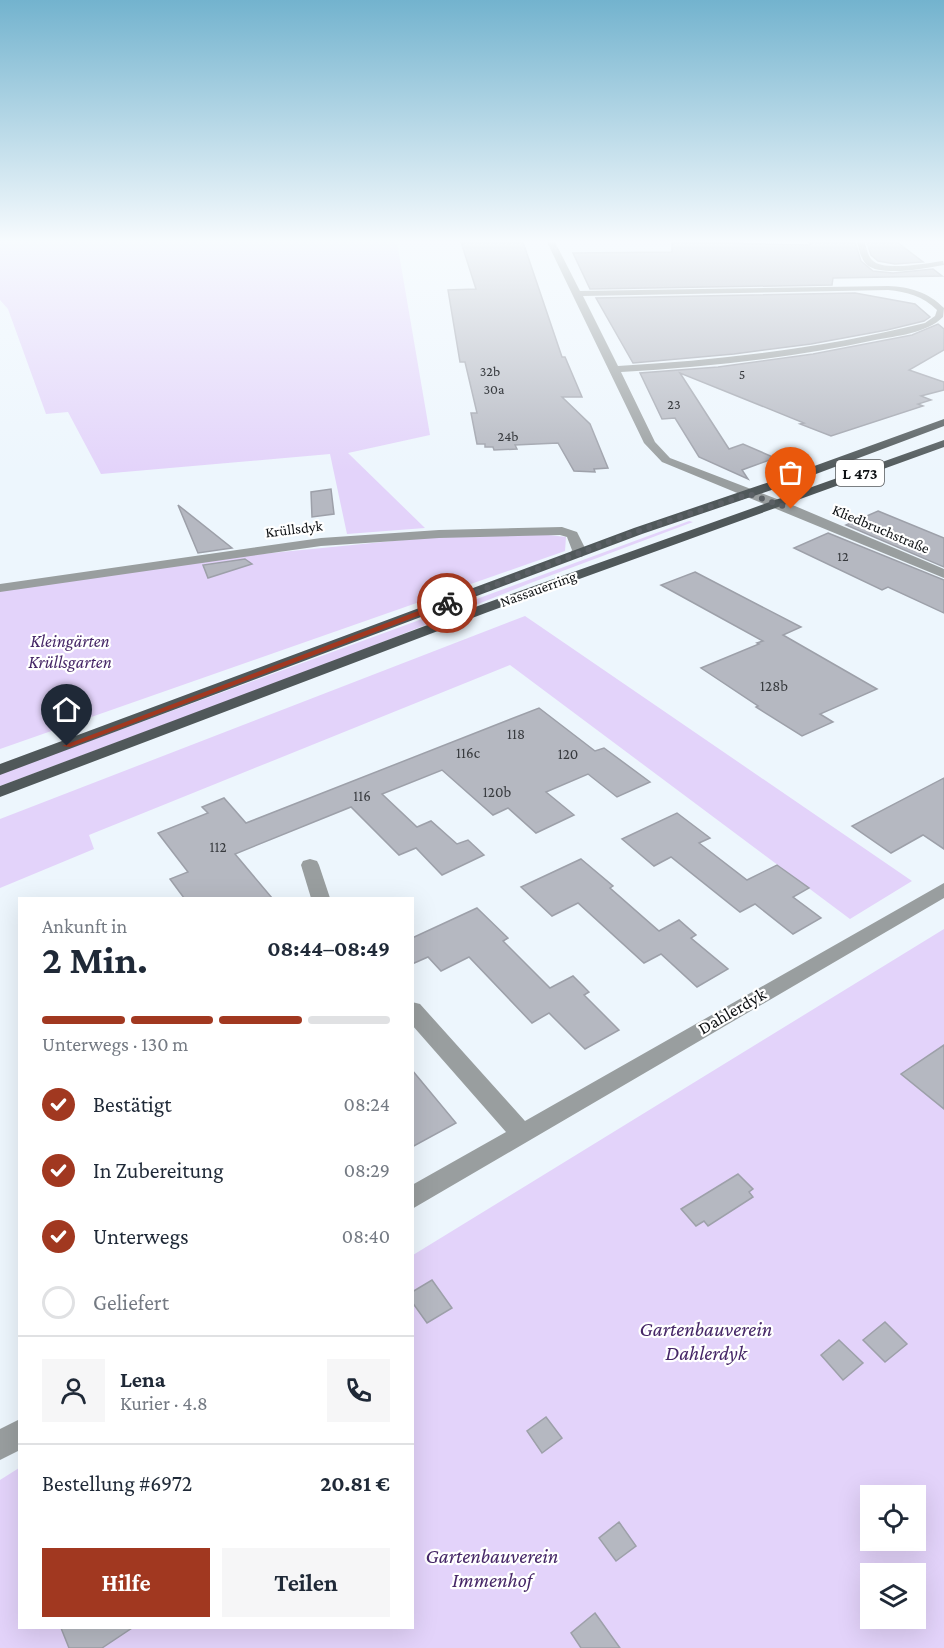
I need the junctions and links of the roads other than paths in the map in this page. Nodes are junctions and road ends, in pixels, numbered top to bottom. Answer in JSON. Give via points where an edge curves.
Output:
{"nodes":[{"id":1,"x":590,"y":319,"type":"edge"},
{"id":2,"x":936,"y":319,"type":"edge"},
{"id":3,"x":615,"y":369,"type":"junction"},
{"id":4,"x":944,"y":422,"type":"edge"},
{"id":5,"x":944,"y":443,"type":"edge"},
{"id":6,"x":749,"y":494,"type":"junction"},
{"id":7,"x":775,"y":503,"type":"junction"},
{"id":8,"x":577,"y":554,"type":"junction"},
{"id":9,"x":944,"y":574,"type":"edge"},
{"id":10,"x":0,"y":588,"type":"edge"},
{"id":11,"x":0,"y":770,"type":"edge"},
{"id":12,"x":0,"y":792,"type":"edge"},
{"id":13,"x":310,"y":865,"type":"dead end"},
{"id":14,"x":944,"y":889,"type":"edge"},
{"id":15,"x":321,"y":897,"type":"edge"},
{"id":16,"x":414,"y":1012,"type":"edge"},
{"id":17,"x":521,"y":1133,"type":"junction"},
{"id":18,"x":414,"y":1197,"type":"edge"},
{"id":19,"x":18,"y":1435,"type":"edge"},
{"id":20,"x":0,"y":1445,"type":"edge"}],
"edges":[{"from":1,"to":3,"type":"street","name":"Kliedbruchstraße"},
{"from":2,"to":3,"type":"street","via":[[928,325],[834,347],[719,364]]},
{"from":3,"to":6,"type":"street","name":"Kliedbruchstraße","via":[[650,443],[666,460]]},
{"from":4,"to":6,"type":"main road","name":"Nassauerring","number":"L 473"},
{"from":5,"to":7,"type":"main road","name":"Nassauerring","number":"L 473"},
{"from":6,"to":7,"type":"street","name":"Kliedbruchstraße"},
{"from":6,"to":8,"type":"main road","name":"Nassauerring","number":"L 473"},
{"from":7,"to":9,"type":"street","name":"Kliedbruchstraße"},
{"from":7,"to":12,"type":"main road","name":"Nassauerring","number":"L 473"},
{"from":8,"to":10,"type":"street","name":"Krüllsdyk","via":[[572,535],[562,531],[439,534],[321,542]]},
{"from":8,"to":11,"type":"main road","name":"Nassauerring","number":"L 473"},
{"from":13,"to":15,"type":"street"},
{"from":14,"to":17,"type":"street","name":"Dahlerdyk"},
{"from":16,"to":17,"type":"street"},
{"from":17,"to":18,"type":"street","name":"Dahlerdyk"},
{"from":19,"to":20,"type":"street"}]}
